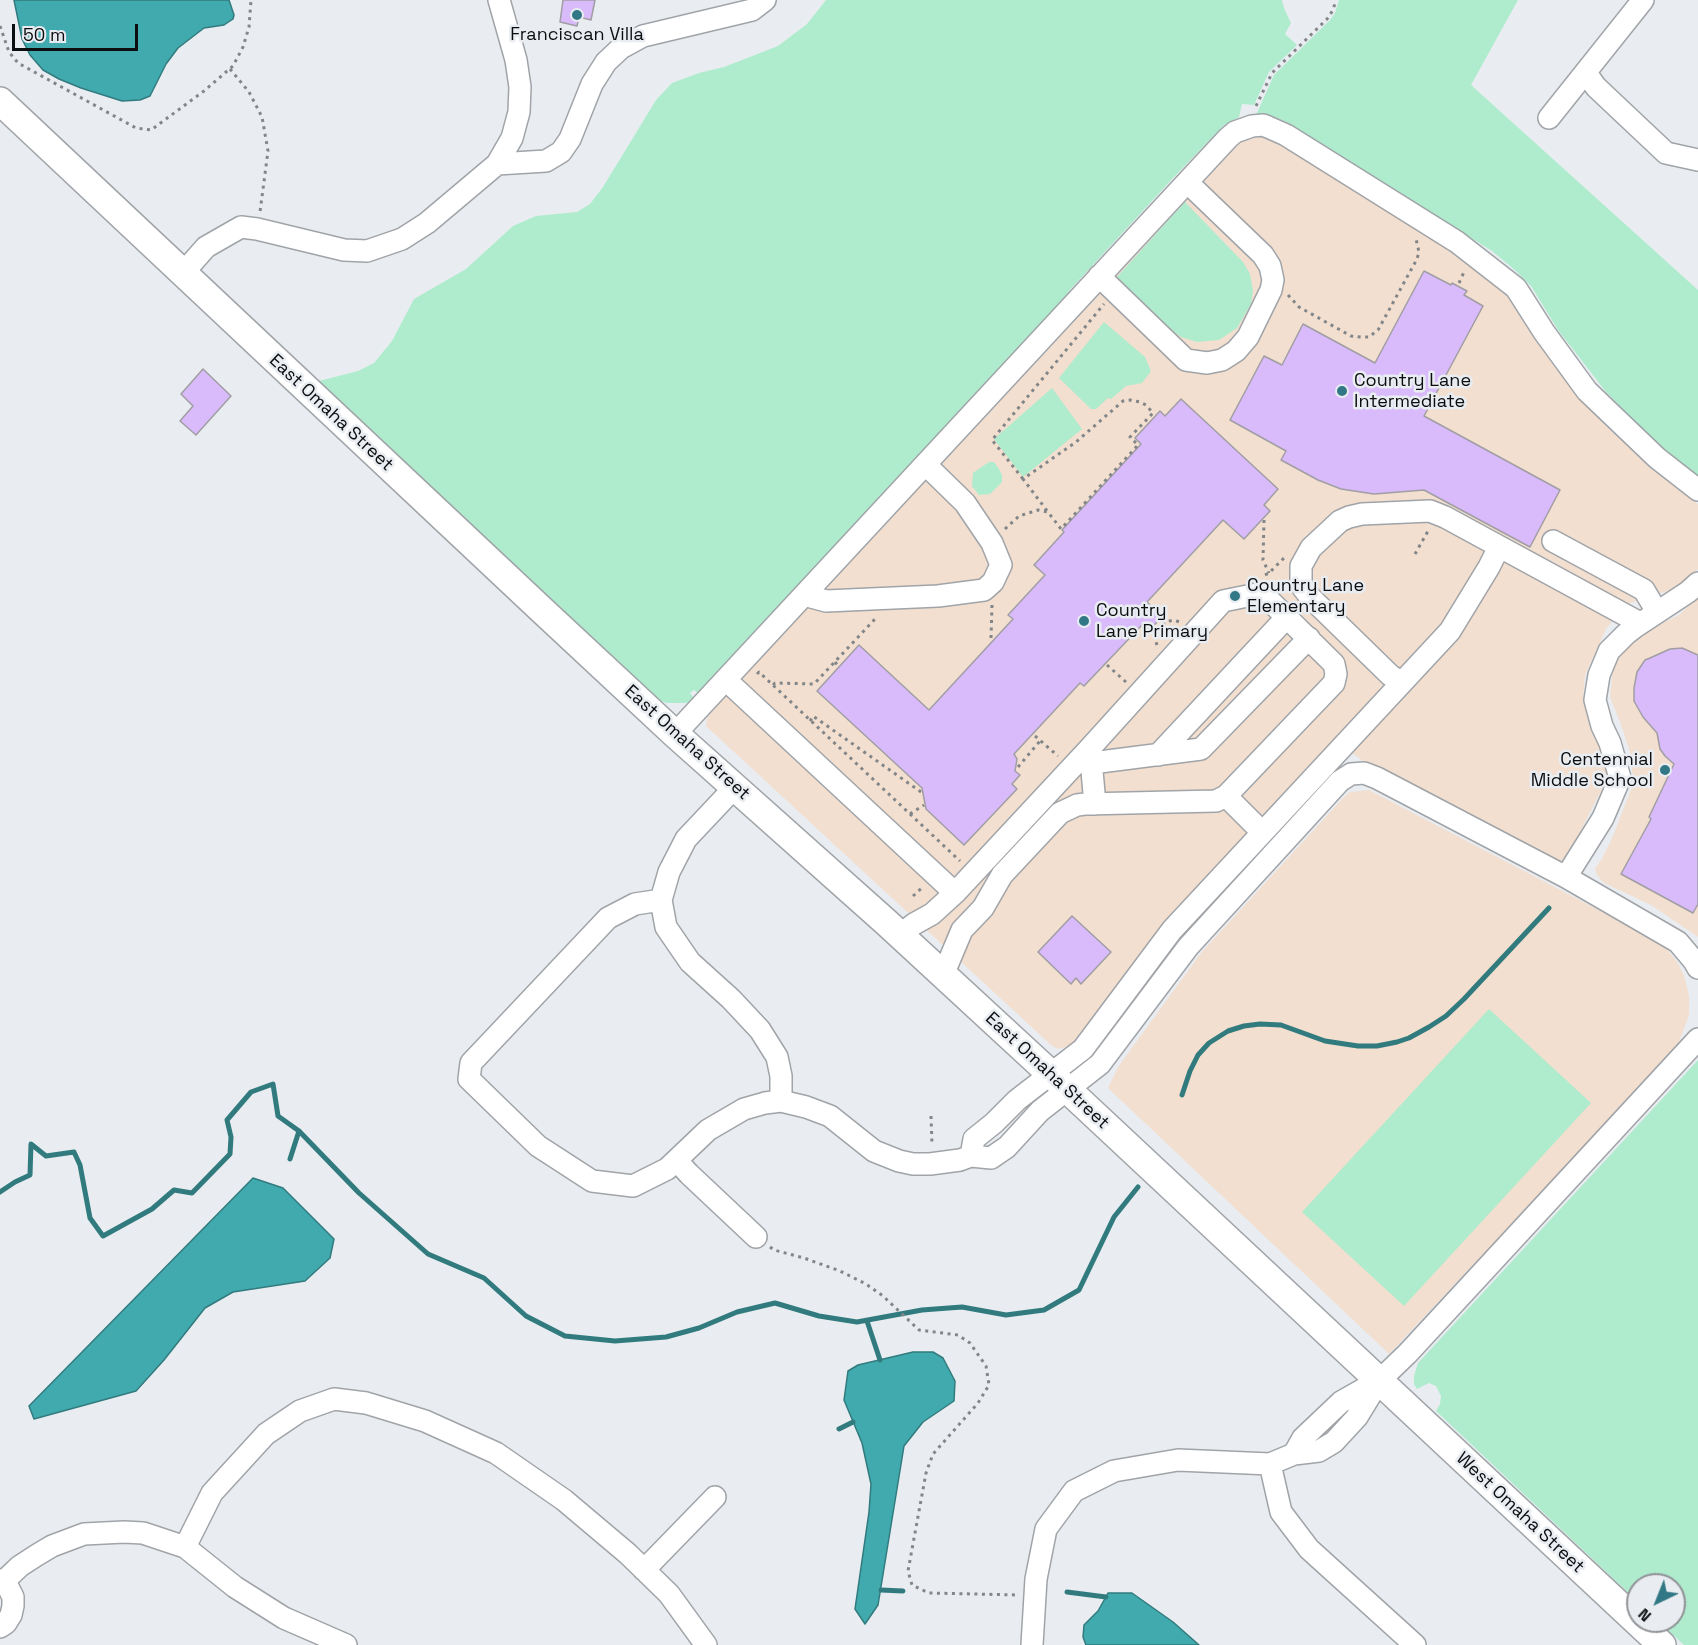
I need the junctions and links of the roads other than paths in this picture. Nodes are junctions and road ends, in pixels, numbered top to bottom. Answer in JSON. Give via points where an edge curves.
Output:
{"nodes":[{"id":1,"x":499,"y":0,"type":"edge"},
{"id":2,"x":765,"y":0,"type":"edge"},
{"id":3,"x":1643,"y":0,"type":"edge"},
{"id":4,"x":1586,"y":73,"type":"junction"},
{"id":5,"x":0,"y":101,"type":"edge"},
{"id":6,"x":1549,"y":118,"type":"dead end"},
{"id":7,"x":1698,"y":160,"type":"edge"},
{"id":8,"x":496,"y":164,"type":"junction"},
{"id":9,"x":1187,"y":182,"type":"junction"},
{"id":10,"x":183,"y":273,"type":"junction"},
{"id":11,"x":1099,"y":276,"type":"junction"},
{"id":12,"x":926,"y":465,"type":"junction"},
{"id":13,"x":1698,"y":490,"type":"edge"},
{"id":14,"x":1553,"y":541,"type":"dead end"},
{"id":15,"x":1499,"y":546,"type":"junction"},
{"id":16,"x":1698,"y":583,"type":"edge"},
{"id":17,"x":804,"y":595,"type":"junction"},
{"id":18,"x":1658,"y":612,"type":"junction"},
{"id":19,"x":1287,"y":617,"type":"junction"},
{"id":20,"x":1640,"y":623,"type":"junction"},
{"id":21,"x":1309,"y":638,"type":"junction"},
{"id":22,"x":726,"y":680,"type":"junction"},
{"id":23,"x":1401,"y":683,"type":"junction"},
{"id":24,"x":675,"y":734,"type":"junction"},
{"id":25,"x":1158,"y":755,"type":"junction"},
{"id":26,"x":1091,"y":756,"type":"junction"},
{"id":27,"x":735,"y":787,"type":"junction"},
{"id":28,"x":1226,"y":796,"type":"junction"},
{"id":29,"x":1042,"y":798,"type":"junction"},
{"id":30,"x":1095,"y":804,"type":"junction"},
{"id":31,"x":1060,"y":813,"type":"junction"},
{"id":32,"x":1262,"y":832,"type":"junction"},
{"id":33,"x":1566,"y":877,"type":"junction"},
{"id":34,"x":955,"y":893,"type":"junction"},
{"id":35,"x":661,"y":900,"type":"junction"},
{"id":36,"x":900,"y":935,"type":"junction"},
{"id":37,"x":1698,"y":968,"type":"edge"},
{"id":38,"x":943,"y":975,"type":"junction"},
{"id":39,"x":1698,"y":1039,"type":"edge"},
{"id":40,"x":1058,"y":1081,"type":"junction"},
{"id":41,"x":781,"y":1101,"type":"junction"},
{"id":42,"x":994,"y":1123,"type":"junction"},
{"id":43,"x":1011,"y":1140,"type":"junction"},
{"id":44,"x":971,"y":1156,"type":"junction"},
{"id":45,"x":677,"y":1161,"type":"junction"},
{"id":46,"x":756,"y":1237,"type":"road end"},
{"id":47,"x":1379,"y":1381,"type":"junction"},
{"id":48,"x":1270,"y":1464,"type":"junction"},
{"id":49,"x":715,"y":1497,"type":"dead end"},
{"id":50,"x":185,"y":1547,"type":"junction"},
{"id":51,"x":645,"y":1570,"type":"junction"},
{"id":52,"x":2,"y":1581,"type":"edge"},
{"id":53,"x":0,"y":1627,"type":"edge"},
{"id":54,"x":346,"y":1645,"type":"edge"},
{"id":55,"x":706,"y":1645,"type":"edge"},
{"id":56,"x":1032,"y":1645,"type":"edge"},
{"id":57,"x":1415,"y":1645,"type":"edge"},
{"id":58,"x":1662,"y":1645,"type":"edge"}],
"edges":[{"from":1,"to":8,"type":"street","via":[[520,87],[512,138]]},
{"from":2,"to":8,"type":"street","via":[[752,10],[643,36],[621,48],[592,84],[561,152],[546,161]]},
{"from":3,"to":4,"type":"street"},
{"from":4,"to":6,"type":"street"},
{"from":4,"to":7,"type":"street","via":[[1666,153]]},
{"from":5,"to":10,"type":"main road","name":"East Omaha Street"},
{"from":8,"to":10,"type":"street","via":[[427,222],[402,238],[367,251],[344,250],[241,227],[206,247]]},
{"from":9,"to":11,"type":"street"},
{"from":9,"to":11,"type":"street","via":[[1270,266],[1271,291],[1248,337],[1236,351],[1207,363],[1186,360]]},
{"from":9,"to":13,"type":"street","via":[[1235,132],[1263,125],[1286,135],[1457,242],[1516,288],[1587,391],[1657,458]]},
{"from":10,"to":24,"type":"main road","name":"East Omaha Street"},
{"from":11,"to":12,"type":"street"},
{"from":12,"to":17,"type":"street"},
{"from":12,"to":17,"type":"street","via":[[964,503],[992,543],[1001,565],[993,582],[984,590],[938,596],[826,602]]},
{"from":14,"to":18,"type":"street","via":[[1644,590]]},
{"from":15,"to":20,"type":"street"},
{"from":15,"to":23,"type":"street","via":[[1450,630]]},
{"from":15,"to":23,"type":"street","via":[[1430,511],[1349,517],[1311,548],[1301,566],[1303,588]]},
{"from":16,"to":18,"type":"street"},
{"from":17,"to":22,"type":"street"},
{"from":18,"to":20,"type":"street"},
{"from":19,"to":21,"type":"street"},
{"from":19,"to":25,"type":"street"},
{"from":19,"to":26,"type":"street","via":[[1262,593],[1223,601]]},
{"from":20,"to":33,"type":"street","via":[[1609,651],[1599,675],[1595,700],[1620,778],[1603,818]]},
{"from":21,"to":25,"type":"street","via":[[1201,749]]},
{"from":21,"to":28,"type":"street","via":[[1334,664],[1334,683]]},
{"from":22,"to":24,"type":"street"},
{"from":22,"to":34,"type":"street"},
{"from":23,"to":32,"type":"street"},
{"from":24,"to":27,"type":"main road","name":"East Omaha Street"},
{"from":25,"to":26,"type":"street"},
{"from":26,"to":29,"type":"street"},
{"from":26,"to":30,"type":"street"},
{"from":27,"to":35,"type":"street","via":[[686,839],[669,872]]},
{"from":27,"to":36,"type":"main road","name":"East Omaha Street"},
{"from":28,"to":30,"type":"street","via":[[1216,801]]},
{"from":28,"to":32,"type":"street"},
{"from":29,"to":31,"type":"street"},
{"from":29,"to":34,"type":"street"},
{"from":30,"to":31,"type":"street","via":[[1077,805]]},
{"from":31,"to":38,"type":"street","via":[[1002,875],[982,908],[962,930]]},
{"from":32,"to":40,"type":"street","via":[[1172,930]]},
{"from":33,"to":37,"type":"street","via":[[1678,942]]},
{"from":33,"to":40,"type":"street","via":[[1377,778],[1364,772],[1351,774],[1340,781],[1188,947],[1100,1064]]},
{"from":34,"to":36,"type":"street"},
{"from":35,"to":41,"type":"street","via":[[666,927],[690,962],[760,1030],[777,1057]]},
{"from":35,"to":45,"type":"street","via":[[635,904],[608,918],[471,1063],[469,1079],[538,1146],[592,1180],[633,1186]]},
{"from":36,"to":38,"type":"main road","name":"East Omaha Street"},
{"from":38,"to":40,"type":"main road","name":"East Omaha Street"},
{"from":39,"to":47,"type":"street"},
{"from":40,"to":42,"type":"street","via":[[1017,1100]]},
{"from":40,"to":43,"type":"street","via":[[1034,1117]]},
{"from":40,"to":47,"type":"main road","name":"East Omaha Street"},
{"from":41,"to":44,"type":"street","via":[[830,1116],[884,1156],[930,1164]]},
{"from":41,"to":45,"type":"street","via":[[744,1109],[726,1119],[708,1130]]},
{"from":42,"to":43,"type":"street"},
{"from":42,"to":44,"type":"street","via":[[974,1139]]},
{"from":43,"to":44,"type":"street","via":[[991,1158]]},
{"from":45,"to":46,"type":"street"},
{"from":47,"to":48,"type":"street","via":[[1341,1402],[1303,1438],[1294,1454]]},
{"from":47,"to":58,"type":"main road","name":"West Omaha Street"},
{"from":48,"to":56,"type":"street","via":[[1178,1460],[1114,1471],[1074,1491],[1046,1529],[1036,1579]]},
{"from":48,"to":57,"type":"street","via":[[1281,1512],[1308,1549]]},
{"from":49,"to":51,"type":"street"},
{"from":50,"to":51,"type":"street","via":[[212,1492],[266,1434],[300,1411],[334,1399],[366,1403],[425,1421],[496,1453],[564,1500]]},
{"from":50,"to":52,"type":"street","via":[[143,1533],[84,1534],[52,1546]]},
{"from":50,"to":54,"type":"street","via":[[235,1587],[284,1618]]},
{"from":51,"to":55,"type":"street","via":[[669,1594]]},
{"from":52,"to":53,"type":"street","via":[[14,1606]]}]}
